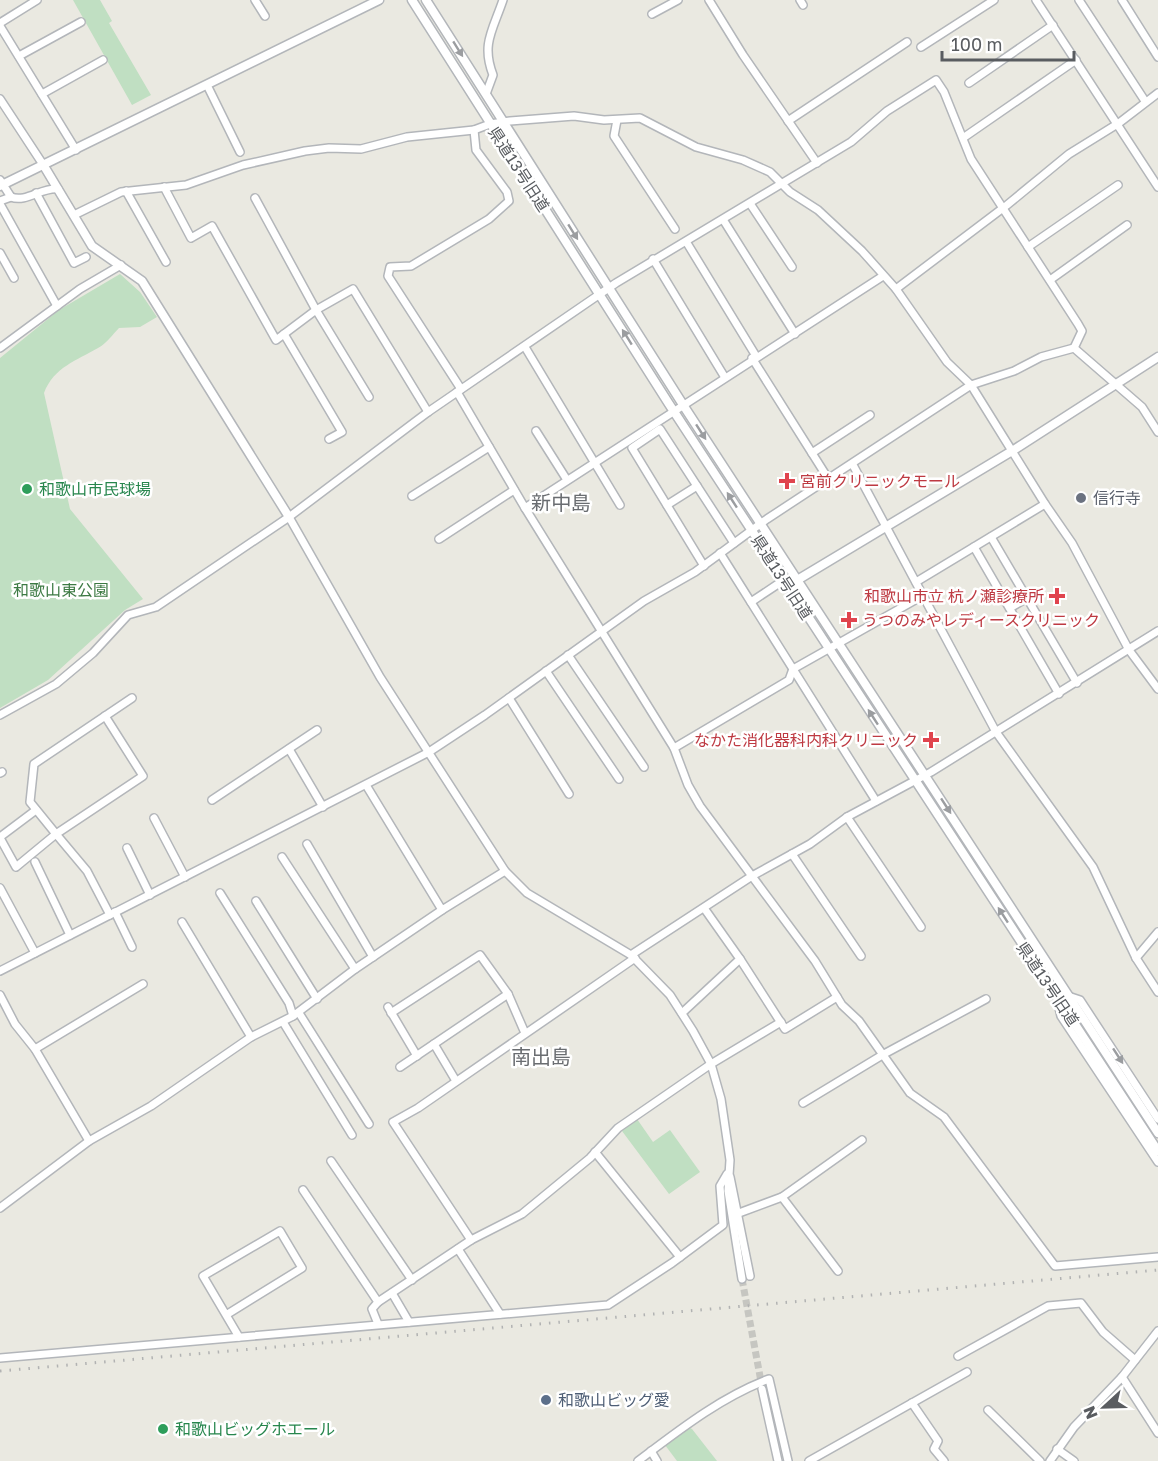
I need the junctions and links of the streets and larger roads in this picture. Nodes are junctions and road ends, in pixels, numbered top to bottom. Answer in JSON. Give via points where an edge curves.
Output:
{"nodes":[{"id":1,"x":37,"y":0,"type":"edge"},
{"id":2,"x":255,"y":0,"type":"edge"},
{"id":3,"x":379,"y":0,"type":"edge"},
{"id":4,"x":412,"y":0,"type":"edge"},
{"id":5,"x":426,"y":0,"type":"edge"},
{"id":6,"x":502,"y":0,"type":"edge"},
{"id":7,"x":678,"y":0,"type":"edge"},
{"id":8,"x":709,"y":0,"type":"edge"},
{"id":9,"x":994,"y":0,"type":"edge"},
{"id":10,"x":1036,"y":0,"type":"edge"},
{"id":11,"x":1079,"y":0,"type":"edge"},
{"id":12,"x":1122,"y":0,"type":"edge"},
{"id":13,"x":664,"y":3,"type":"edge"},
{"id":14,"x":652,"y":14,"type":"dead end"},
{"id":15,"x":265,"y":16,"type":"dead end"},
{"id":16,"x":81,"y":22,"type":"dead end"},
{"id":17,"x":0,"y":25,"type":"edge"},
{"id":18,"x":1053,"y":25,"type":"junction"},
{"id":19,"x":906,"y":42,"type":"dead end"},
{"id":20,"x":921,"y":47,"type":"dead end"},
{"id":21,"x":19,"y":56,"type":"junction"},
{"id":22,"x":1158,"y":57,"type":"edge"},
{"id":23,"x":103,"y":60,"type":"dead end"},
{"id":24,"x":1076,"y":60,"type":"junction"},
{"id":25,"x":969,"y":83,"type":"dead end"},
{"id":26,"x":207,"y":85,"type":"junction"},
{"id":27,"x":42,"y":94,"type":"junction"},
{"id":28,"x":486,"y":94,"type":"junction"},
{"id":29,"x":1157,"y":97,"type":"edge"},
{"id":30,"x":0,"y":99,"type":"edge"},
{"id":31,"x":1145,"y":101,"type":"junction"},
{"id":32,"x":617,"y":120,"type":"junction"},
{"id":33,"x":788,"y":121,"type":"junction"},
{"id":34,"x":504,"y":122,"type":"junction"},
{"id":35,"x":490,"y":123,"type":"junction"},
{"id":36,"x":1119,"y":123,"type":"junction"},
{"id":37,"x":474,"y":130,"type":"junction"},
{"id":38,"x":963,"y":138,"type":"junction"},
{"id":39,"x":76,"y":150,"type":"junction"},
{"id":40,"x":240,"y":152,"type":"dead end"},
{"id":41,"x":817,"y":164,"type":"junction"},
{"id":42,"x":44,"y":166,"type":"junction"},
{"id":43,"x":1,"y":183,"type":"edge"},
{"id":44,"x":783,"y":183,"type":"junction"},
{"id":45,"x":1118,"y":185,"type":"dead end"},
{"id":46,"x":164,"y":187,"type":"junction"},
{"id":47,"x":1158,"y":187,"type":"edge"},
{"id":48,"x":58,"y":189,"type":"junction"},
{"id":49,"x":126,"y":191,"type":"junction"},
{"id":50,"x":36,"y":193,"type":"junction"},
{"id":51,"x":11,"y":197,"type":"junction"},
{"id":52,"x":255,"y":198,"type":"dead end"},
{"id":53,"x":0,"y":203,"type":"edge"},
{"id":54,"x":751,"y":205,"type":"junction"},
{"id":55,"x":1002,"y":209,"type":"junction"},
{"id":56,"x":74,"y":215,"type":"junction"},
{"id":57,"x":724,"y":221,"type":"junction"},
{"id":58,"x":1126,"y":225,"type":"dead end"},
{"id":59,"x":675,"y":229,"type":"dead end"},
{"id":60,"x":687,"y":243,"type":"junction"},
{"id":61,"x":1028,"y":247,"type":"junction"},
{"id":62,"x":0,"y":253,"type":"edge"},
{"id":63,"x":86,"y":257,"type":"dead end"},
{"id":64,"x":653,"y":259,"type":"junction"},
{"id":65,"x":166,"y":262,"type":"dead end"},
{"id":66,"x":121,"y":265,"type":"junction"},
{"id":67,"x":792,"y":267,"type":"dead end"},
{"id":68,"x":883,"y":276,"type":"junction"},
{"id":69,"x":14,"y":278,"type":"dead end"},
{"id":70,"x":1050,"y":280,"type":"junction"},
{"id":71,"x":609,"y":288,"type":"junction"},
{"id":72,"x":896,"y":289,"type":"junction"},
{"id":73,"x":600,"y":295,"type":"junction"},
{"id":74,"x":57,"y":306,"type":"junction"},
{"id":75,"x":316,"y":310,"type":"junction"},
{"id":76,"x":284,"y":334,"type":"junction"},
{"id":77,"x":795,"y":334,"type":"junction"},
{"id":78,"x":525,"y":347,"type":"junction"},
{"id":79,"x":0,"y":348,"type":"edge"},
{"id":80,"x":1074,"y":348,"type":"junction"},
{"id":81,"x":754,"y":357,"type":"junction"},
{"id":82,"x":1158,"y":357,"type":"edge"},
{"id":83,"x":724,"y":376,"type":"junction"},
{"id":84,"x":1116,"y":383,"type":"junction"},
{"id":85,"x":971,"y":385,"type":"junction"},
{"id":86,"x":459,"y":391,"type":"junction"},
{"id":87,"x":369,"y":397,"type":"dead end"},
{"id":88,"x":682,"y":404,"type":"junction"},
{"id":89,"x":673,"y":410,"type":"junction"},
{"id":90,"x":428,"y":412,"type":"junction"},
{"id":91,"x":870,"y":415,"type":"dead end"},
{"id":92,"x":536,"y":431,"type":"dead end"},
{"id":93,"x":1158,"y":432,"type":"edge"},
{"id":94,"x":329,"y":439,"type":"dead end"},
{"id":95,"x":489,"y":447,"type":"junction"},
{"id":96,"x":1012,"y":451,"type":"junction"},
{"id":97,"x":812,"y":453,"type":"junction"},
{"id":98,"x":595,"y":462,"type":"junction"},
{"id":99,"x":853,"y":465,"type":"junction"},
{"id":100,"x":567,"y":480,"type":"junction"},
{"id":101,"x":829,"y":480,"type":"junction"},
{"id":102,"x":697,"y":486,"type":"junction"},
{"id":103,"x":514,"y":490,"type":"junction"},
{"id":104,"x":412,"y":496,"type":"dead end"},
{"id":105,"x":1045,"y":504,"type":"junction"},
{"id":106,"x":620,"y":505,"type":"dead end"},
{"id":107,"x":667,"y":505,"type":"junction"},
{"id":108,"x":525,"y":508,"type":"junction"},
{"id":109,"x":289,"y":517,"type":"junction"},
{"id":110,"x":760,"y":524,"type":"junction"},
{"id":111,"x":886,"y":528,"type":"junction"},
{"id":112,"x":752,"y":530,"type":"junction"},
{"id":113,"x":991,"y":537,"type":"junction"},
{"id":114,"x":439,"y":539,"type":"dead end"},
{"id":115,"x":734,"y":543,"type":"junction"},
{"id":116,"x":974,"y":547,"type":"junction"},
{"id":117,"x":720,"y":553,"type":"junction"},
{"id":118,"x":704,"y":566,"type":"junction"},
{"id":119,"x":797,"y":580,"type":"junction"},
{"id":120,"x":916,"y":582,"type":"junction"},
{"id":121,"x":786,"y":583,"type":"junction"},
{"id":122,"x":924,"y":595,"type":"junction"},
{"id":123,"x":1027,"y":598,"type":"junction"},
{"id":124,"x":751,"y":602,"type":"junction"},
{"id":125,"x":1010,"y":608,"type":"junction"},
{"id":126,"x":1158,"y":631,"type":"edge"},
{"id":127,"x":602,"y":632,"type":"junction"},
{"id":128,"x":837,"y":642,"type":"junction"},
{"id":129,"x":827,"y":648,"type":"junction"},
{"id":130,"x":1130,"y":650,"type":"junction"},
{"id":131,"x":568,"y":655,"type":"junction"},
{"id":132,"x":793,"y":669,"type":"junction"},
{"id":133,"x":546,"y":671,"type":"junction"},
{"id":134,"x":1077,"y":683,"type":"junction"},
{"id":135,"x":1158,"y":689,"type":"edge"},
{"id":136,"x":1059,"y":694,"type":"junction"},
{"id":137,"x":132,"y":698,"type":"dead end"},
{"id":138,"x":509,"y":698,"type":"junction"},
{"id":139,"x":0,"y":715,"type":"edge"},
{"id":140,"x":105,"y":716,"type":"junction"},
{"id":141,"x":317,"y":730,"type":"dead end"},
{"id":142,"x":996,"y":732,"type":"junction"},
{"id":143,"x":674,"y":748,"type":"junction"},
{"id":144,"x":289,"y":749,"type":"junction"},
{"id":145,"x":429,"y":752,"type":"junction"},
{"id":146,"x":644,"y":766,"type":"dead end"},
{"id":147,"x":926,"y":774,"type":"junction"},
{"id":148,"x":619,"y":779,"type":"dead end"},
{"id":149,"x":915,"y":781,"type":"junction"},
{"id":150,"x":366,"y":785,"type":"junction"},
{"id":151,"x":569,"y":794,"type":"dead end"},
{"id":152,"x":212,"y":800,"type":"dead end"},
{"id":153,"x":876,"y":801,"type":"junction"},
{"id":154,"x":323,"y":807,"type":"junction"},
{"id":155,"x":36,"y":810,"type":"junction"},
{"id":156,"x":847,"y":817,"type":"junction"},
{"id":157,"x":154,"y":818,"type":"dead end"},
{"id":158,"x":56,"y":834,"type":"junction"},
{"id":159,"x":0,"y":838,"type":"edge"},
{"id":160,"x":307,"y":844,"type":"dead end"},
{"id":161,"x":127,"y":848,"type":"dead end"},
{"id":162,"x":792,"y":854,"type":"junction"},
{"id":163,"x":282,"y":857,"type":"dead end"},
{"id":164,"x":35,"y":862,"type":"dead end"},
{"id":165,"x":506,"y":871,"type":"junction"},
{"id":166,"x":752,"y":876,"type":"junction"},
{"id":167,"x":185,"y":877,"type":"junction"},
{"id":168,"x":0,"y":888,"type":"edge"},
{"id":169,"x":220,"y":893,"type":"dead end"},
{"id":170,"x":150,"y":895,"type":"junction"},
{"id":171,"x":256,"y":901,"type":"dead end"},
{"id":172,"x":704,"y":908,"type":"junction"},
{"id":173,"x":442,"y":910,"type":"junction"},
{"id":174,"x":112,"y":914,"type":"junction"},
{"id":175,"x":182,"y":922,"type":"dead end"},
{"id":176,"x":921,"y":927,"type":"dead end"},
{"id":177,"x":1158,"y":932,"type":"edge"},
{"id":178,"x":70,"y":935,"type":"junction"},
{"id":179,"x":132,"y":948,"type":"dead end"},
{"id":180,"x":35,"y":953,"type":"junction"},
{"id":181,"x":861,"y":956,"type":"dead end"},
{"id":182,"x":373,"y":957,"type":"junction"},
{"id":183,"x":633,"y":957,"type":"junction"},
{"id":184,"x":1136,"y":958,"type":"junction"},
{"id":185,"x":740,"y":959,"type":"junction"},
{"id":186,"x":355,"y":969,"type":"junction"},
{"id":187,"x":0,"y":971,"type":"edge"},
{"id":188,"x":143,"y":984,"type":"dead end"},
{"id":189,"x":1158,"y":992,"type":"edge"},
{"id":190,"x":508,"y":994,"type":"junction"},
{"id":191,"x":0,"y":995,"type":"edge"},
{"id":192,"x":1068,"y":996,"type":"junction"},
{"id":193,"x":837,"y":997,"type":"junction"},
{"id":194,"x":1057,"y":997,"type":"junction"},
{"id":195,"x":317,"y":999,"type":"junction"},
{"id":196,"x":986,"y":999,"type":"dead end"},
{"id":197,"x":682,"y":1013,"type":"junction"},
{"id":198,"x":296,"y":1015,"type":"junction"},
{"id":199,"x":283,"y":1022,"type":"junction"},
{"id":200,"x":781,"y":1022,"type":"junction"},
{"id":201,"x":525,"y":1033,"type":"junction"},
{"id":202,"x":251,"y":1037,"type":"junction"},
{"id":203,"x":434,"y":1044,"type":"junction"},
{"id":204,"x":35,"y":1049,"type":"junction"},
{"id":205,"x":884,"y":1054,"type":"junction"},
{"id":206,"x":417,"y":1056,"type":"junction"},
{"id":207,"x":711,"y":1064,"type":"junction"},
{"id":208,"x":400,"y":1067,"type":"dead end"},
{"id":209,"x":456,"y":1081,"type":"junction"},
{"id":210,"x":803,"y":1103,"type":"dead end"},
{"id":211,"x":1158,"y":1119,"type":"edge"},
{"id":212,"x":369,"y":1124,"type":"dead end"},
{"id":213,"x":1158,"y":1133,"type":"edge"},
{"id":214,"x":352,"y":1135,"type":"dead end"},
{"id":215,"x":862,"y":1140,"type":"dead end"},
{"id":216,"x":89,"y":1141,"type":"junction"},
{"id":217,"x":1158,"y":1151,"type":"edge"},
{"id":218,"x":595,"y":1152,"type":"junction"},
{"id":219,"x":331,"y":1161,"type":"dead end"},
{"id":220,"x":1158,"y":1162,"type":"edge"},
{"id":221,"x":729,"y":1172,"type":"junction"},
{"id":222,"x":303,"y":1190,"type":"dead end"},
{"id":223,"x":782,"y":1197,"type":"junction"},
{"id":224,"x":0,"y":1208,"type":"edge"},
{"id":225,"x":739,"y":1213,"type":"junction"},
{"id":226,"x":471,"y":1240,"type":"junction"},
{"id":227,"x":458,"y":1249,"type":"junction"},
{"id":228,"x":680,"y":1257,"type":"junction"},
{"id":229,"x":1158,"y":1257,"type":"edge"},
{"id":230,"x":838,"y":1271,"type":"dead end"},
{"id":231,"x":750,"y":1276,"type":"tunnel mouth"},
{"id":232,"x":742,"y":1279,"type":"tunnel mouth"},
{"id":233,"x":412,"y":1280,"type":"junction"},
{"id":234,"x":392,"y":1293,"type":"junction"},
{"id":235,"x":378,"y":1302,"type":"junction"},
{"id":236,"x":500,"y":1314,"type":"junction"},
{"id":237,"x":226,"y":1315,"type":"junction"},
{"id":238,"x":409,"y":1322,"type":"junction"},
{"id":239,"x":378,"y":1324,"type":"junction"},
{"id":240,"x":1158,"y":1332,"type":"edge"},
{"id":241,"x":239,"y":1337,"type":"junction"},
{"id":242,"x":958,"y":1356,"type":"dead end"},
{"id":243,"x":0,"y":1358,"type":"edge"},
{"id":244,"x":1135,"y":1360,"type":"junction"},
{"id":245,"x":967,"y":1372,"type":"dead end"},
{"id":246,"x":1122,"y":1377,"type":"junction"},
{"id":247,"x":762,"y":1389,"type":"tunnel mouth"},
{"id":248,"x":912,"y":1403,"type":"junction"},
{"id":249,"x":988,"y":1410,"type":"dead end"},
{"id":250,"x":1158,"y":1433,"type":"edge"},
{"id":251,"x":1057,"y":1449,"type":"junction"},
{"id":252,"x":651,"y":1451,"type":"junction"},
{"id":253,"x":638,"y":1461,"type":"edge"},
{"id":254,"x":657,"y":1461,"type":"edge"},
{"id":255,"x":778,"y":1461,"type":"edge"},
{"id":256,"x":788,"y":1461,"type":"edge"},
{"id":257,"x":809,"y":1461,"type":"edge"},
{"id":258,"x":944,"y":1461,"type":"edge"},
{"id":259,"x":1040,"y":1461,"type":"edge"},
{"id":260,"x":1050,"y":1461,"type":"edge"},
{"id":261,"x":1074,"y":1461,"type":"edge"}],
"edges":[{"from":1,"to":17,"type":"street"},
{"from":2,"to":15,"type":"street"},
{"from":3,"to":26,"type":"street"},
{"from":4,"to":35,"type":"street","name":"県道13号旧道"},
{"from":5,"to":28,"type":"street","name":"県道13号旧道","one_way":true},
{"from":6,"to":28,"type":"street","via":[[487,40],[486,58],[493,75]]},
{"from":7,"to":13,"type":"street"},
{"from":8,"to":33,"type":"street"},
{"from":9,"to":20,"type":"street"},
{"from":10,"to":18,"type":"street"},
{"from":11,"to":31,"type":"street"},
{"from":12,"to":22,"type":"street"},
{"from":13,"to":14,"type":"street"},
{"from":16,"to":21,"type":"street"},
{"from":17,"to":21,"type":"street"},
{"from":18,"to":24,"type":"street"},
{"from":18,"to":25,"type":"street"},
{"from":19,"to":33,"type":"street"},
{"from":21,"to":27,"type":"street"},
{"from":23,"to":27,"type":"street"},
{"from":24,"to":36,"type":"street"},
{"from":24,"to":38,"type":"street"},
{"from":26,"to":39,"type":"street"},
{"from":26,"to":40,"type":"street"},
{"from":27,"to":39,"type":"street"},
{"from":28,"to":34,"type":"street","name":"県道13号旧道"},
{"from":29,"to":31,"type":"street"},
{"from":30,"to":42,"type":"street"},
{"from":31,"to":36,"type":"street"},
{"from":32,"to":34,"type":"street","via":[[574,116]]},
{"from":32,"to":44,"type":"street","via":[[640,118],[696,147],[761,168]]},
{"from":32,"to":59,"type":"street","via":[[614,136]]},
{"from":33,"to":41,"type":"street"},
{"from":34,"to":35,"type":"street"},
{"from":34,"to":71,"type":"street","name":"県道13号旧道","one_way":true},
{"from":35,"to":37,"type":"street"},
{"from":35,"to":73,"type":"street","name":"県道13号旧道"},
{"from":36,"to":47,"type":"street"},
{"from":36,"to":55,"type":"street","via":[[1069,154]]},
{"from":37,"to":46,"type":"street","via":[[407,137],[361,149],[305,152],[243,165],[186,185]]},
{"from":37,"to":86,"type":"street","via":[[476,150],[507,192],[509,201],[489,219],[411,266],[390,267],[388,276]]},
{"from":38,"to":41,"type":"street","via":[[936,80]]},
{"from":38,"to":55,"type":"street","via":[[971,159]]},
{"from":39,"to":42,"type":"street"},
{"from":41,"to":44,"type":"street"},
{"from":42,"to":43,"type":"street"},
{"from":42,"to":48,"type":"street"},
{"from":43,"to":51,"type":"street"},
{"from":44,"to":54,"type":"street"},
{"from":44,"to":68,"type":"street","via":[[862,251]]},
{"from":45,"to":61,"type":"street"},
{"from":46,"to":49,"type":"street"},
{"from":46,"to":76,"type":"street","via":[[190,238],[213,226],[276,340]]},
{"from":48,"to":50,"type":"street"},
{"from":48,"to":56,"type":"street"},
{"from":49,"to":56,"type":"street"},
{"from":49,"to":65,"type":"street"},
{"from":50,"to":51,"type":"street"},
{"from":50,"to":63,"type":"street","via":[[74,263]]},
{"from":51,"to":53,"type":"street"},
{"from":52,"to":75,"type":"street"},
{"from":53,"to":74,"type":"street"},
{"from":54,"to":57,"type":"street"},
{"from":54,"to":67,"type":"street"},
{"from":55,"to":61,"type":"street"},
{"from":55,"to":72,"type":"street"},
{"from":56,"to":66,"type":"street","via":[[92,246]]},
{"from":57,"to":60,"type":"street"},
{"from":57,"to":77,"type":"street"},
{"from":58,"to":70,"type":"street"},
{"from":60,"to":64,"type":"street"},
{"from":60,"to":81,"type":"street"},
{"from":61,"to":70,"type":"street"},
{"from":62,"to":69,"type":"street"},
{"from":64,"to":71,"type":"street"},
{"from":64,"to":83,"type":"street"},
{"from":66,"to":74,"type":"street"},
{"from":66,"to":109,"type":"street","via":[[142,281],[160,307]]},
{"from":68,"to":72,"type":"street"},
{"from":68,"to":77,"type":"street"},
{"from":70,"to":80,"type":"street","via":[[1082,332]]},
{"from":71,"to":73,"type":"street"},
{"from":71,"to":88,"type":"street","name":"県道13号旧道"},
{"from":72,"to":85,"type":"street","via":[[947,362]]},
{"from":73,"to":78,"type":"street"},
{"from":89,"to":73,"type":"street","name":"県道13号旧道","one_way":true},
{"from":74,"to":79,"type":"street"},
{"from":75,"to":76,"type":"street"},
{"from":75,"to":87,"type":"street"},
{"from":75,"to":90,"type":"street","via":[[352,289]]},
{"from":76,"to":94,"type":"street","via":[[342,432]]},
{"from":77,"to":81,"type":"street"},
{"from":78,"to":86,"type":"street"},
{"from":78,"to":98,"type":"street"},
{"from":80,"to":84,"type":"street"},
{"from":80,"to":85,"type":"street"},
{"from":81,"to":83,"type":"street"},
{"from":81,"to":97,"type":"street"},
{"from":82,"to":84,"type":"street"},
{"from":83,"to":88,"type":"street"},
{"from":84,"to":93,"type":"street","via":[[1142,407]]},
{"from":84,"to":96,"type":"street"},
{"from":85,"to":96,"type":"street"},
{"from":85,"to":99,"type":"street"},
{"from":86,"to":90,"type":"street"},
{"from":86,"to":95,"type":"street"},
{"from":88,"to":89,"type":"street"},
{"from":88,"to":110,"type":"street","name":"県道13号旧道","one_way":true},
{"from":89,"to":98,"type":"street"},
{"from":112,"to":89,"type":"street","name":"県道13号旧道","one_way":true},
{"from":90,"to":109,"type":"street"},
{"from":91,"to":97,"type":"street"},
{"from":92,"to":100,"type":"street"},
{"from":95,"to":103,"type":"street"},
{"from":95,"to":104,"type":"street"},
{"from":96,"to":105,"type":"street"},
{"from":96,"to":111,"type":"street"},
{"from":97,"to":101,"type":"street"},
{"from":98,"to":100,"type":"street"},
{"from":98,"to":106,"type":"street"},
{"from":99,"to":101,"type":"street"},
{"from":99,"to":111,"type":"street"},
{"from":100,"to":108,"type":"street"},
{"from":101,"to":110,"type":"street"},
{"from":102,"to":107,"type":"street"},
{"from":102,"to":107,"type":"street","via":[[660,429],[632,448]]},
{"from":102,"to":115,"type":"street"},
{"from":103,"to":108,"type":"street"},
{"from":103,"to":114,"type":"street"},
{"from":105,"to":113,"type":"street"},
{"from":105,"to":130,"type":"street","via":[[1072,543]]},
{"from":107,"to":118,"type":"street"},
{"from":108,"to":127,"type":"street"},
{"from":109,"to":139,"type":"street","via":[[156,607],[128,615],[93,653],[56,684]]},
{"from":109,"to":145,"type":"street","via":[[380,677]]},
{"from":110,"to":112,"type":"street"},
{"from":110,"to":119,"type":"street","name":"県道13号旧道"},
{"from":111,"to":119,"type":"street"},
{"from":111,"to":120,"type":"street"},
{"from":112,"to":115,"type":"street"},
{"from":112,"to":121,"type":"street","name":"県道13号旧道"},
{"from":113,"to":116,"type":"street"},
{"from":113,"to":123,"type":"street"},
{"from":115,"to":117,"type":"street"},
{"from":116,"to":120,"type":"street"},
{"from":116,"to":125,"type":"street"},
{"from":117,"to":118,"type":"street"},
{"from":117,"to":124,"type":"street"},
{"from":118,"to":127,"type":"street","via":[[644,601]]},
{"from":119,"to":121,"type":"street"},
{"from":119,"to":128,"type":"street","name":"県道13号旧道"},
{"from":120,"to":122,"type":"street"},
{"from":121,"to":124,"type":"street"},
{"from":121,"to":129,"type":"street","name":"県道13号旧道"},
{"from":122,"to":128,"type":"street"},
{"from":122,"to":142,"type":"street"},
{"from":123,"to":125,"type":"street"},
{"from":123,"to":134,"type":"street"},
{"from":124,"to":132,"type":"street"},
{"from":125,"to":136,"type":"street"},
{"from":126,"to":130,"type":"street"},
{"from":127,"to":131,"type":"street"},
{"from":127,"to":143,"type":"street"},
{"from":128,"to":129,"type":"street"},
{"from":128,"to":147,"type":"street","name":"県道13号旧道"},
{"from":129,"to":132,"type":"street"},
{"from":149,"to":129,"type":"street","name":"県道13号旧道","one_way":true},
{"from":130,"to":134,"type":"street"},
{"from":130,"to":135,"type":"street"},
{"from":131,"to":133,"type":"street"},
{"from":131,"to":146,"type":"street"},
{"from":132,"to":143,"type":"street","via":[[789,680]]},
{"from":132,"to":153,"type":"street"},
{"from":133,"to":138,"type":"street"},
{"from":133,"to":148,"type":"street"},
{"from":134,"to":136,"type":"street"},
{"from":136,"to":142,"type":"street"},
{"from":137,"to":140,"type":"street"},
{"from":138,"to":145,"type":"street"},
{"from":138,"to":151,"type":"street"},
{"from":140,"to":155,"type":"street","via":[[34,764],[30,802]]},
{"from":140,"to":158,"type":"street","via":[[143,776]]},
{"from":141,"to":144,"type":"street"},
{"from":142,"to":147,"type":"street"},
{"from":142,"to":184,"type":"street","via":[[1093,867]]},
{"from":143,"to":166,"type":"street","via":[[687,785]]},
{"from":144,"to":152,"type":"street"},
{"from":144,"to":154,"type":"street"},
{"from":145,"to":150,"type":"street"},
{"from":145,"to":165,"type":"street"},
{"from":147,"to":149,"type":"street"},
{"from":147,"to":192,"type":"street","name":"県道13号旧道","one_way":true},
{"from":149,"to":153,"type":"street"},
{"from":194,"to":149,"type":"street","name":"県道13号旧道","one_way":true},
{"from":150,"to":154,"type":"street"},
{"from":150,"to":173,"type":"street"},
{"from":153,"to":156,"type":"street"},
{"from":154,"to":167,"type":"street"},
{"from":155,"to":158,"type":"street"},
{"from":155,"to":159,"type":"street"},
{"from":156,"to":162,"type":"street"},
{"from":156,"to":176,"type":"street"},
{"from":157,"to":167,"type":"street"},
{"from":158,"to":159,"type":"street","via":[[16,867]]},
{"from":158,"to":174,"type":"street","via":[[87,871]]},
{"from":160,"to":182,"type":"street"},
{"from":161,"to":170,"type":"street"},
{"from":162,"to":166,"type":"street"},
{"from":162,"to":181,"type":"street"},
{"from":163,"to":186,"type":"street"},
{"from":164,"to":178,"type":"street"},
{"from":165,"to":173,"type":"street"},
{"from":165,"to":183,"type":"street","via":[[527,893]]},
{"from":166,"to":172,"type":"street"},
{"from":166,"to":193,"type":"street"},
{"from":167,"to":170,"type":"street"},
{"from":168,"to":180,"type":"street"},
{"from":169,"to":198,"type":"street"},
{"from":170,"to":174,"type":"street"},
{"from":171,"to":195,"type":"street"},
{"from":172,"to":183,"type":"street"},
{"from":172,"to":185,"type":"street"},
{"from":173,"to":182,"type":"street"},
{"from":174,"to":178,"type":"street"},
{"from":174,"to":179,"type":"street"},
{"from":175,"to":202,"type":"street"},
{"from":177,"to":184,"type":"street"},
{"from":178,"to":180,"type":"street"},
{"from":180,"to":187,"type":"street"},
{"from":182,"to":186,"type":"street"},
{"from":183,"to":197,"type":"street"},
{"from":183,"to":201,"type":"street"},
{"from":184,"to":189,"type":"street"},
{"from":185,"to":197,"type":"street"},
{"from":185,"to":200,"type":"street"},
{"from":186,"to":195,"type":"street"},
{"from":188,"to":204,"type":"street"},
{"from":190,"to":201,"type":"street"},
{"from":190,"to":203,"type":"street"},
{"from":190,"to":206,"type":"street","via":[[480,955],[390,1010]]},
{"from":191,"to":204,"type":"street","via":[[15,1024]]},
{"from":192,"to":211,"type":"street","one_way":true,"via":[[1080,1000]]},
{"from":192,"to":213,"type":"street","name":"県道13号旧道"},
{"from":193,"to":200,"type":"street","via":[[786,1029]]},
{"from":193,"to":205,"type":"street"},
{"from":194,"to":217,"type":"street","name":"県道13号旧道"},
{"from":194,"to":220,"type":"street","via":[[1061,1016]]},
{"from":195,"to":198,"type":"street"},
{"from":196,"to":205,"type":"street"},
{"from":197,"to":207,"type":"street"},
{"from":198,"to":199,"type":"street"},
{"from":198,"to":212,"type":"street"},
{"from":199,"to":202,"type":"street"},
{"from":199,"to":214,"type":"street"},
{"from":200,"to":207,"type":"street"},
{"from":201,"to":209,"type":"street"},
{"from":202,"to":216,"type":"street","via":[[151,1106]]},
{"from":203,"to":206,"type":"street"},
{"from":203,"to":209,"type":"street"},
{"from":204,"to":216,"type":"street"},
{"from":205,"to":210,"type":"street"},
{"from":205,"to":229,"type":"street","via":[[910,1093],[944,1117],[1055,1266]]},
{"from":206,"to":208,"type":"street"},
{"from":207,"to":218,"type":"street","via":[[618,1128]]},
{"from":207,"to":221,"type":"street","via":[[721,1099]]},
{"from":209,"to":226,"type":"street","via":[[393,1122]]},
{"from":215,"to":223,"type":"street"},
{"from":216,"to":224,"type":"street"},
{"from":218,"to":226,"type":"street","via":[[522,1214]]},
{"from":218,"to":228,"type":"street"},
{"from":219,"to":233,"type":"street"},
{"from":221,"to":225,"type":"street"},
{"from":221,"to":228,"type":"street","via":[[720,1186],[723,1225]]},
{"from":221,"to":232,"type":"street","via":[[728,1191]]},
{"from":222,"to":235,"type":"street"},
{"from":223,"to":225,"type":"street"},
{"from":223,"to":230,"type":"street"},
{"from":225,"to":231,"type":"street"},
{"from":226,"to":227,"type":"street"},
{"from":227,"to":233,"type":"street"},
{"from":227,"to":236,"type":"street"},
{"from":228,"to":236,"type":"street","via":[[608,1305]]},
{"from":233,"to":234,"type":"street"},
{"from":234,"to":235,"type":"street"},
{"from":234,"to":238,"type":"street"},
{"from":235,"to":239,"type":"street","via":[[372,1309]]},
{"from":236,"to":238,"type":"street"},
{"from":237,"to":237,"type":"street","via":[[203,1276],[280,1231],[302,1268]]},
{"from":237,"to":241,"type":"street"},
{"from":238,"to":239,"type":"street"},
{"from":239,"to":241,"type":"street"},
{"from":240,"to":244,"type":"street"},
{"from":241,"to":243,"type":"street"},
{"from":242,"to":244,"type":"street","via":[[1048,1306],[1081,1303],[1103,1332]]},
{"from":244,"to":246,"type":"street"},
{"from":245,"to":248,"type":"street"},
{"from":246,"to":250,"type":"street"},
{"from":246,"to":251,"type":"street"},
{"from":247,"to":255,"type":"street"},
{"from":248,"to":257,"type":"street"},
{"from":248,"to":258,"type":"street","via":[[938,1441],[934,1449]]},
{"from":249,"to":259,"type":"street"},
{"from":251,"to":260,"type":"street"},
{"from":251,"to":261,"type":"street"},
{"from":252,"to":253,"type":"street"},
{"from":252,"to":254,"type":"street"},
{"from":252,"to":256,"type":"street","via":[[746,1388],[770,1379]]}]}
